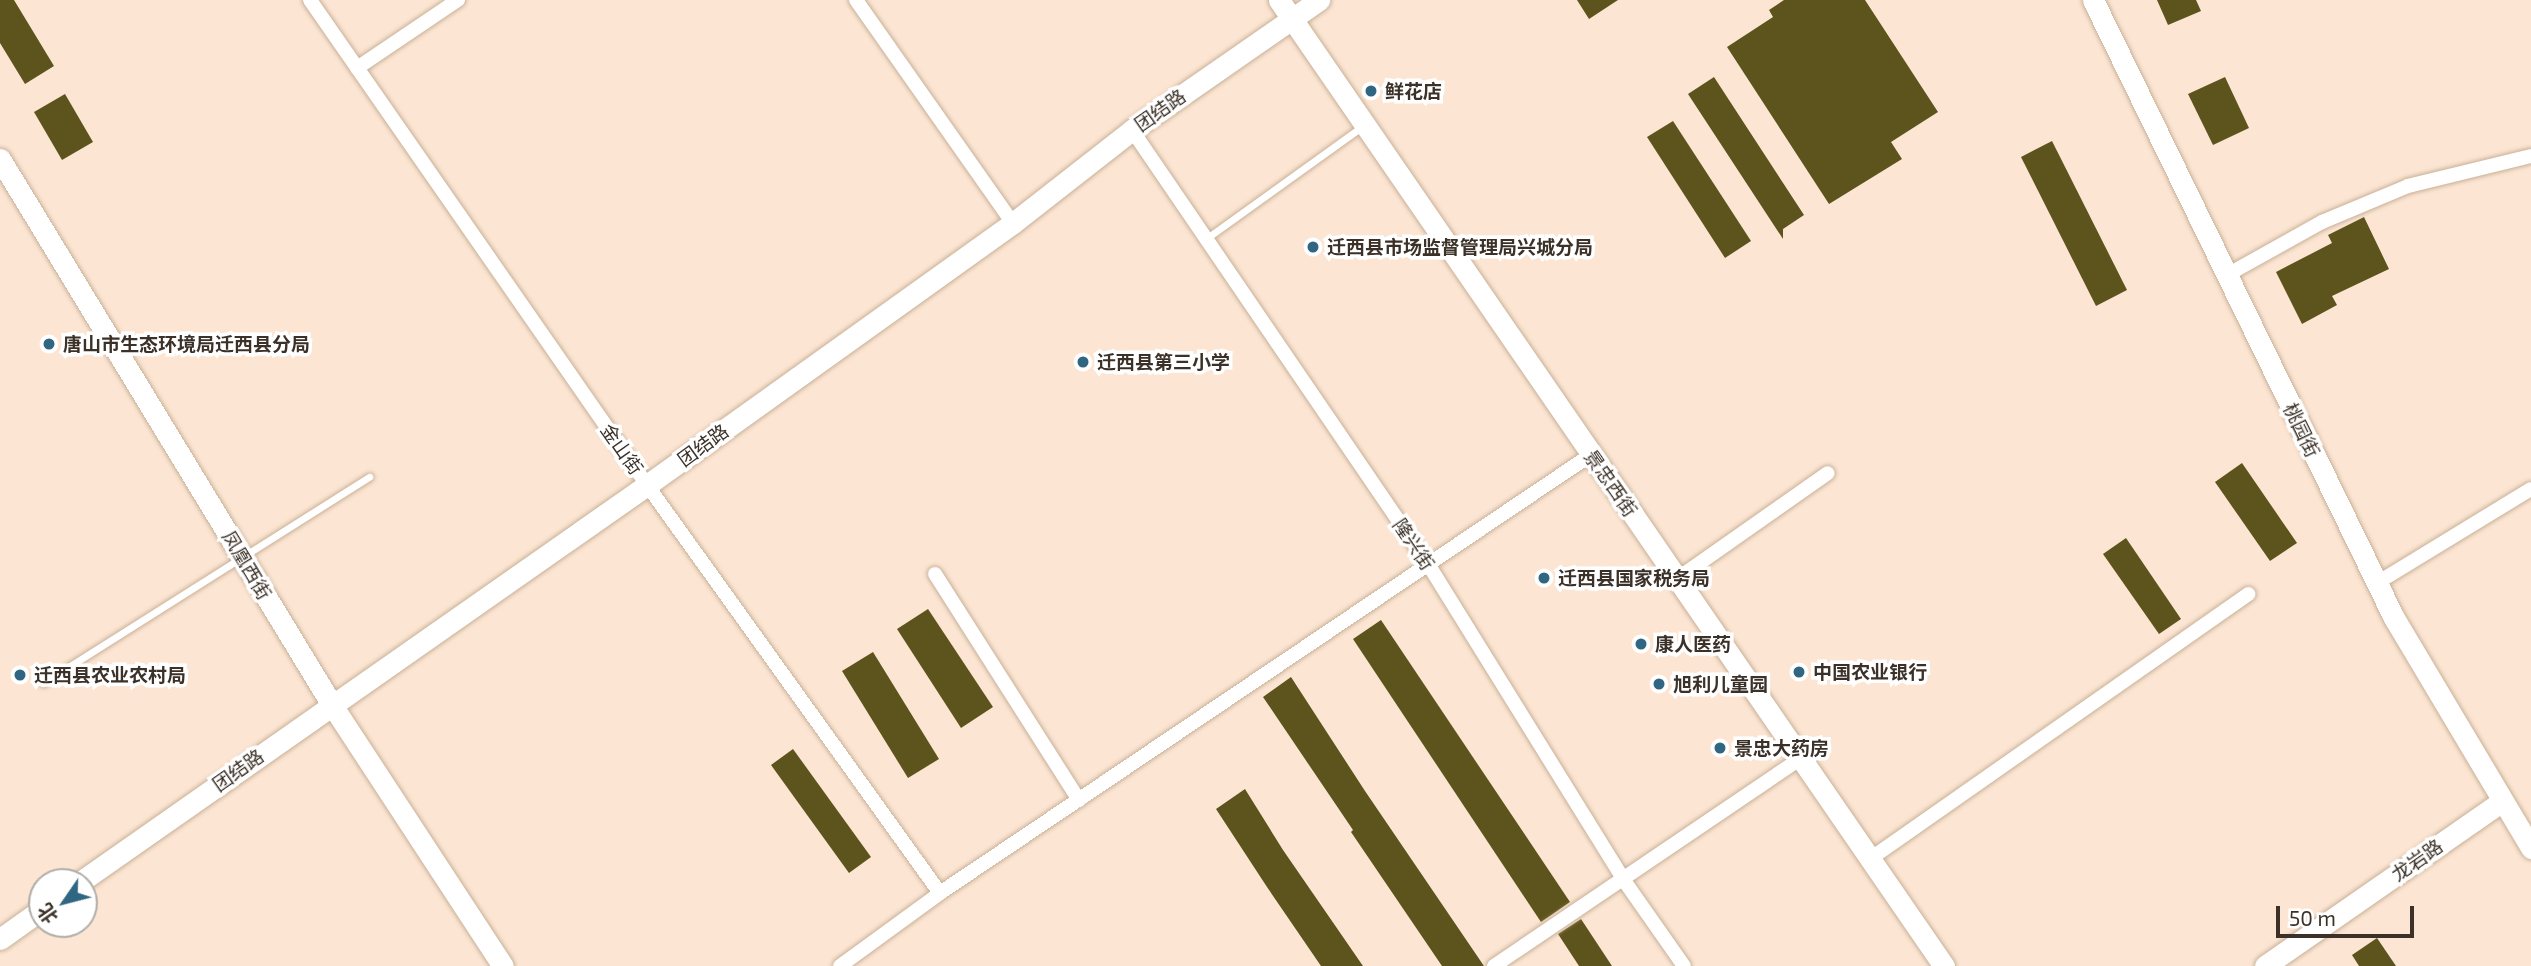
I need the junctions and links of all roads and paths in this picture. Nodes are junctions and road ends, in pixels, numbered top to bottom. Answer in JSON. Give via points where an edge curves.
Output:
{"nodes":[{"id":1,"x":310,"y":0,"type":"edge"},
{"id":2,"x":458,"y":0,"type":"edge"},
{"id":3,"x":856,"y":0,"type":"edge"},
{"id":4,"x":1279,"y":0,"type":"edge"},
{"id":5,"x":1319,"y":0,"type":"edge"},
{"id":6,"x":2093,"y":0,"type":"edge"},
{"id":7,"x":1292,"y":18,"type":"junction"},
{"id":8,"x":357,"y":68,"type":"junction"},
{"id":9,"x":1364,"y":124,"type":"junction"},
{"id":10,"x":1132,"y":130,"type":"junction"},
{"id":11,"x":2531,"y":156,"type":"edge"},
{"id":12,"x":0,"y":159,"type":"edge"},
{"id":13,"x":1013,"y":223,"type":"junction"},
{"id":14,"x":1207,"y":238,"type":"junction"},
{"id":15,"x":2227,"y":275,"type":"junction"},
{"id":16,"x":1592,"y":454,"type":"junction"},
{"id":17,"x":1828,"y":473,"type":"dead end"},
{"id":18,"x":369,"y":477,"type":"dead end"},
{"id":19,"x":647,"y":485,"type":"junction"},
{"id":20,"x":2531,"y":489,"type":"edge"},
{"id":21,"x":243,"y":557,"type":"junction"},
{"id":22,"x":1428,"y":564,"type":"junction"},
{"id":23,"x":935,"y":574,"type":"dead end"},
{"id":24,"x":1677,"y":579,"type":"junction"},
{"id":25,"x":2377,"y":583,"type":"junction"},
{"id":26,"x":2249,"y":594,"type":"dead end"},
{"id":27,"x":43,"y":683,"type":"dead end"},
{"id":28,"x":332,"y":705,"type":"junction"},
{"id":29,"x":1801,"y":758,"type":"junction"},
{"id":30,"x":1079,"y":800,"type":"junction"},
{"id":31,"x":2501,"y":802,"type":"junction"},
{"id":32,"x":2531,"y":848,"type":"edge"},
{"id":33,"x":1870,"y":859,"type":"junction"},
{"id":34,"x":98,"y":869,"type":"edge"},
{"id":35,"x":1623,"y":879,"type":"junction"},
{"id":36,"x":940,"y":893,"type":"junction"},
{"id":37,"x":28,"y":919,"type":"edge"},
{"id":38,"x":0,"y":939,"type":"edge"},
{"id":39,"x":503,"y":966,"type":"edge"},
{"id":40,"x":840,"y":966,"type":"edge"},
{"id":41,"x":1494,"y":966,"type":"edge"},
{"id":42,"x":1684,"y":966,"type":"edge"},
{"id":43,"x":1944,"y":966,"type":"edge"},
{"id":44,"x":2265,"y":966,"type":"edge"}],
"edges":[{"from":1,"to":8,"type":"street","name":"金山街"},
{"from":2,"to":8,"type":"street"},
{"from":3,"to":13,"type":"street"},
{"from":4,"to":7,"type":"street","name":"景忠西街"},
{"from":5,"to":7,"type":"street","name":"团结路"},
{"from":6,"to":15,"type":"street","name":"桃园街"},
{"from":7,"to":9,"type":"street","name":"景忠西街"},
{"from":7,"to":10,"type":"street","name":"团结路"},
{"from":8,"to":19,"type":"street","name":"金山街"},
{"from":9,"to":14,"type":"lane"},
{"from":9,"to":16,"type":"street","name":"景忠西街"},
{"from":10,"to":13,"type":"street","name":"团结路"},
{"from":10,"to":14,"type":"street","name":"隆兴街"},
{"from":11,"to":15,"type":"street","via":[[2408,186],[2322,222]]},
{"from":12,"to":21,"type":"street","name":"凤凰西街"},
{"from":13,"to":19,"type":"street","name":"团结路"},
{"from":14,"to":22,"type":"street","name":"隆兴街"},
{"from":15,"to":25,"type":"street","name":"桃园街"},
{"from":16,"to":22,"type":"street"},
{"from":16,"to":24,"type":"street","name":"景忠西街"},
{"from":17,"to":24,"type":"street"},
{"from":18,"to":21,"type":"lane"},
{"from":19,"to":28,"type":"street","name":"团结路"},
{"from":19,"to":36,"type":"street","name":"金山街"},
{"from":20,"to":25,"type":"street"},
{"from":21,"to":27,"type":"lane"},
{"from":21,"to":28,"type":"street","name":"凤凰西街"},
{"from":22,"to":30,"type":"street"},
{"from":22,"to":35,"type":"street","name":"隆兴街"},
{"from":23,"to":30,"type":"street"},
{"from":24,"to":29,"type":"street","name":"景忠西街"},
{"from":25,"to":31,"type":"street","name":"桃园街"},
{"from":26,"to":33,"type":"street"},
{"from":28,"to":34,"type":"street","name":"团结路"},
{"from":28,"to":39,"type":"street","name":"凤凰西街"},
{"from":29,"to":33,"type":"street","name":"景忠西街"},
{"from":29,"to":35,"type":"street"},
{"from":30,"to":36,"type":"street"},
{"from":31,"to":32,"type":"street","name":"桃园街"},
{"from":31,"to":44,"type":"street","name":"龙岩路"},
{"from":33,"to":43,"type":"street","name":"景忠西街"},
{"from":35,"to":41,"type":"street"},
{"from":35,"to":42,"type":"street","name":"隆兴街"},
{"from":36,"to":40,"type":"street"},
{"from":37,"to":38,"type":"street"}]}
